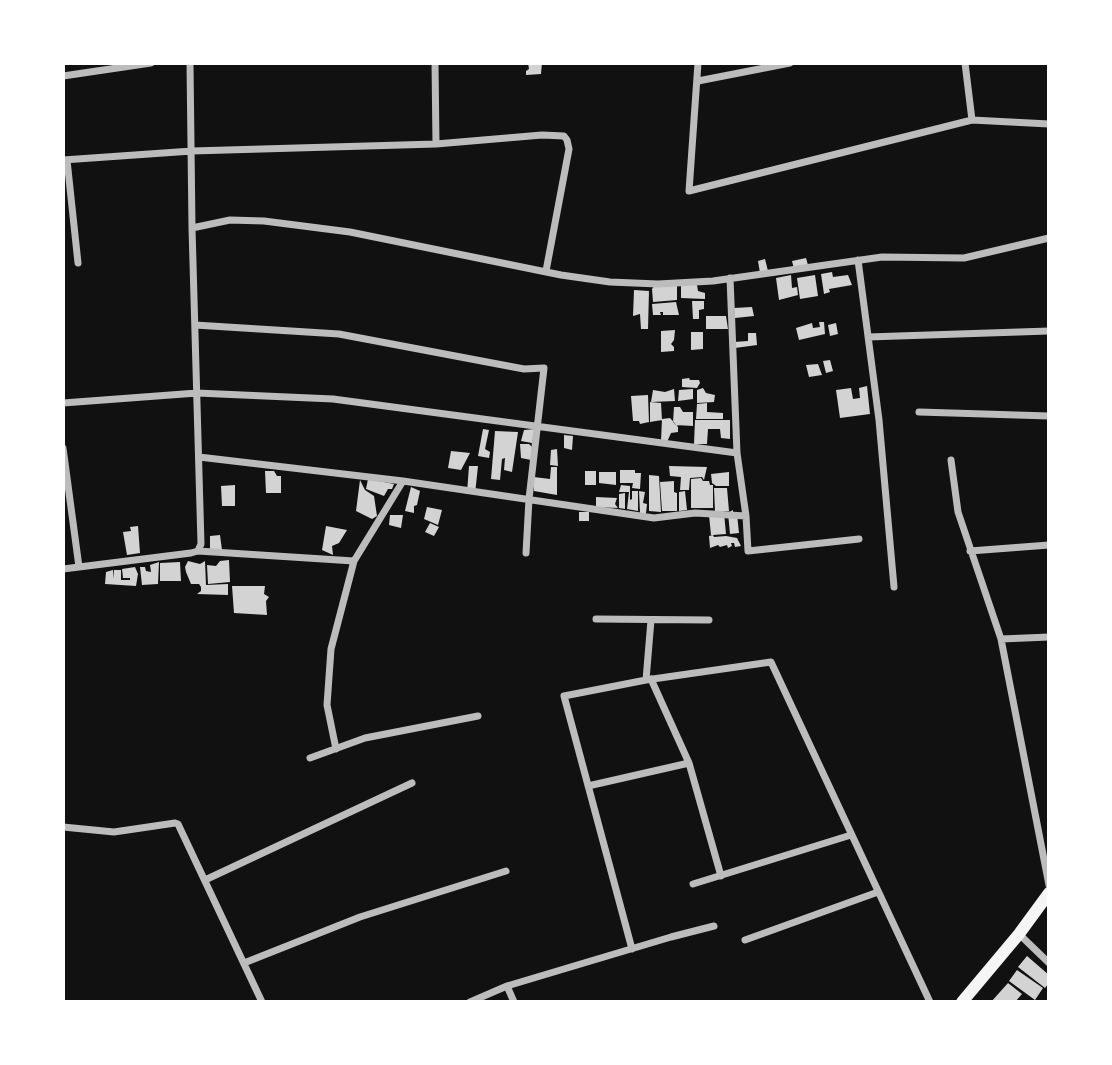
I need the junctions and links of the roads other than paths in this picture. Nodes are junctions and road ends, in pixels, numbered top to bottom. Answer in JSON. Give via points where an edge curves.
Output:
{"nodes":[{"id":1,"x":151,"y":63,"type":"edge"},
{"id":2,"x":190,"y":63,"type":"edge"},
{"id":3,"x":435,"y":63,"type":"edge"},
{"id":4,"x":698,"y":63,"type":"edge"},
{"id":5,"x":790,"y":63,"type":"edge"},
{"id":6,"x":965,"y":63,"type":"edge"},
{"id":7,"x":63,"y":76,"type":"edge"},
{"id":8,"x":698,"y":81,"type":"junction"},
{"id":9,"x":972,"y":120,"type":"junction"},
{"id":10,"x":1049,"y":124,"type":"edge"},
{"id":11,"x":436,"y":144,"type":"junction"},
{"id":12,"x":192,"y":151,"type":"junction"},
{"id":13,"x":65,"y":160,"type":"edge"},
{"id":14,"x":192,"y":228,"type":"junction"},
{"id":15,"x":1049,"y":238,"type":"edge"},
{"id":16,"x":858,"y":260,"type":"junction"},
{"id":17,"x":78,"y":262,"type":"dead end"},
{"id":18,"x":546,"y":271,"type":"junction"},
{"id":19,"x":730,"y":278,"type":"junction"},
{"id":20,"x":195,"y":324,"type":"junction"},
{"id":21,"x":1049,"y":331,"type":"edge"},
{"id":22,"x":868,"y":337,"type":"junction"},
{"id":23,"x":197,"y":393,"type":"junction"},
{"id":24,"x":63,"y":403,"type":"edge"},
{"id":25,"x":919,"y":412,"type":"dead end"},
{"id":26,"x":1049,"y":416,"type":"edge"},
{"id":27,"x":538,"y":427,"type":"junction"},
{"id":28,"x":63,"y":448,"type":"edge"},
{"id":29,"x":737,"y":453,"type":"junction"},
{"id":30,"x":199,"y":457,"type":"junction"},
{"id":31,"x":951,"y":460,"type":"dead end"},
{"id":32,"x":402,"y":481,"type":"junction"},
{"id":33,"x":528,"y":499,"type":"junction"},
{"id":34,"x":746,"y":516,"type":"junction"},
{"id":35,"x":859,"y":538,"type":"dead end"},
{"id":36,"x":1049,"y":545,"type":"edge"},
{"id":37,"x":198,"y":551,"type":"junction"},
{"id":38,"x":970,"y":551,"type":"junction"},
{"id":39,"x":526,"y":553,"type":"dead end"},
{"id":40,"x":354,"y":561,"type":"junction"},
{"id":41,"x":79,"y":567,"type":"junction"},
{"id":42,"x":63,"y":569,"type":"edge"},
{"id":43,"x":894,"y":587,"type":"dead end"},
{"id":44,"x":596,"y":619,"type":"dead end"},
{"id":45,"x":651,"y":620,"type":"junction"},
{"id":46,"x":709,"y":620,"type":"dead end"},
{"id":47,"x":1049,"y":636,"type":"edge"},
{"id":48,"x":1001,"y":639,"type":"junction"},
{"id":49,"x":649,"y":680,"type":"junction"},
{"id":50,"x":478,"y":716,"type":"dead end"},
{"id":51,"x":336,"y":748,"type":"junction"},
{"id":52,"x":310,"y":758,"type":"dead end"},
{"id":53,"x":689,"y":763,"type":"junction"},
{"id":54,"x":412,"y":783,"type":"dead end"},
{"id":55,"x":588,"y":786,"type":"junction"},
{"id":56,"x":63,"y":827,"type":"edge"},
{"id":57,"x":851,"y":835,"type":"junction"},
{"id":58,"x":506,"y":871,"type":"dead end"},
{"id":59,"x":721,"y":876,"type":"junction"},
{"id":60,"x":205,"y":880,"type":"junction"},
{"id":61,"x":693,"y":884,"type":"dead end"},
{"id":62,"x":1049,"y":885,"type":"edge"},
{"id":63,"x":878,"y":892,"type":"junction"},
{"id":64,"x":1049,"y":893,"type":"edge"},
{"id":65,"x":714,"y":926,"type":"dead end"},
{"id":66,"x":1019,"y":934,"type":"junction"},
{"id":67,"x":745,"y":940,"type":"dead end"},
{"id":68,"x":632,"y":949,"type":"junction"},
{"id":69,"x":244,"y":963,"type":"junction"},
{"id":70,"x":1049,"y":963,"type":"edge"},
{"id":71,"x":507,"y":986,"type":"junction"},
{"id":72,"x":262,"y":1002,"type":"edge"},
{"id":73,"x":470,"y":1002,"type":"edge"},
{"id":74,"x":514,"y":1002,"type":"edge"},
{"id":75,"x":930,"y":1002,"type":"edge"},
{"id":76,"x":962,"y":1002,"type":"edge"}],
"edges":[{"from":1,"to":7,"type":"street"},
{"from":2,"to":12,"type":"street"},
{"from":3,"to":11,"type":"street"},
{"from":4,"to":8,"type":"street"},
{"from":5,"to":8,"type":"street"},
{"from":6,"to":9,"type":"street"},
{"from":8,"to":9,"type":"street","via":[[689,191]]},
{"from":9,"to":10,"type":"street"},
{"from":11,"to":12,"type":"street"},
{"from":11,"to":18,"type":"street","via":[[564,136],[569,149]]},
{"from":12,"to":13,"type":"street"},
{"from":12,"to":14,"type":"street"},
{"from":13,"to":17,"type":"street"},
{"from":14,"to":18,"type":"street","via":[[230,220],[264,221]]},
{"from":14,"to":20,"type":"street"},
{"from":15,"to":16,"type":"street","via":[[964,258]]},
{"from":16,"to":19,"type":"street"},
{"from":16,"to":22,"type":"street"},
{"from":18,"to":19,"type":"street","via":[[610,282],[658,284]]},
{"from":19,"to":29,"type":"street"},
{"from":20,"to":23,"type":"street"},
{"from":20,"to":27,"type":"street","via":[[339,334],[524,369],[544,368]]},
{"from":21,"to":22,"type":"street"},
{"from":22,"to":43,"type":"street"},
{"from":23,"to":24,"type":"street"},
{"from":23,"to":27,"type":"street","via":[[333,399]]},
{"from":23,"to":30,"type":"street"},
{"from":25,"to":26,"type":"street"},
{"from":27,"to":29,"type":"street"},
{"from":27,"to":33,"type":"street"},
{"from":28,"to":41,"type":"street"},
{"from":29,"to":34,"type":"street"},
{"from":30,"to":32,"type":"street"},
{"from":30,"to":37,"type":"street"},
{"from":31,"to":38,"type":"street","via":[[958,512]]},
{"from":32,"to":33,"type":"street"},
{"from":32,"to":40,"type":"street"},
{"from":33,"to":34,"type":"street","via":[[654,518],[695,513]]},
{"from":33,"to":39,"type":"street"},
{"from":34,"to":35,"type":"street","via":[[748,551]]},
{"from":36,"to":38,"type":"street"},
{"from":37,"to":40,"type":"street"},
{"from":37,"to":41,"type":"street"},
{"from":38,"to":48,"type":"street"},
{"from":40,"to":51,"type":"street","via":[[331,649],[327,705]]},
{"from":41,"to":42,"type":"street"},
{"from":44,"to":45,"type":"street"},
{"from":45,"to":46,"type":"street"},
{"from":45,"to":49,"type":"street"},
{"from":47,"to":48,"type":"street"},
{"from":48,"to":62,"type":"street"},
{"from":49,"to":53,"type":"street"},
{"from":49,"to":55,"type":"street","via":[[564,696]]},
{"from":49,"to":57,"type":"street","via":[[771,662]]},
{"from":50,"to":51,"type":"street"},
{"from":51,"to":52,"type":"street"},
{"from":53,"to":55,"type":"street"},
{"from":53,"to":59,"type":"street"},
{"from":54,"to":60,"type":"street"},
{"from":55,"to":68,"type":"street"},
{"from":56,"to":60,"type":"street","via":[[114,832],[175,823]]},
{"from":57,"to":59,"type":"street"},
{"from":57,"to":63,"type":"street"},
{"from":58,"to":69,"type":"street","via":[[360,917]]},
{"from":59,"to":61,"type":"street"},
{"from":60,"to":69,"type":"street"},
{"from":63,"to":67,"type":"street"},
{"from":63,"to":75,"type":"street"},
{"from":64,"to":66,"type":"main road"},
{"from":65,"to":68,"type":"street"},
{"from":66,"to":70,"type":"street"},
{"from":66,"to":76,"type":"main road"},
{"from":68,"to":71,"type":"street"},
{"from":69,"to":72,"type":"street"},
{"from":71,"to":73,"type":"street"},
{"from":71,"to":74,"type":"street"}]}
